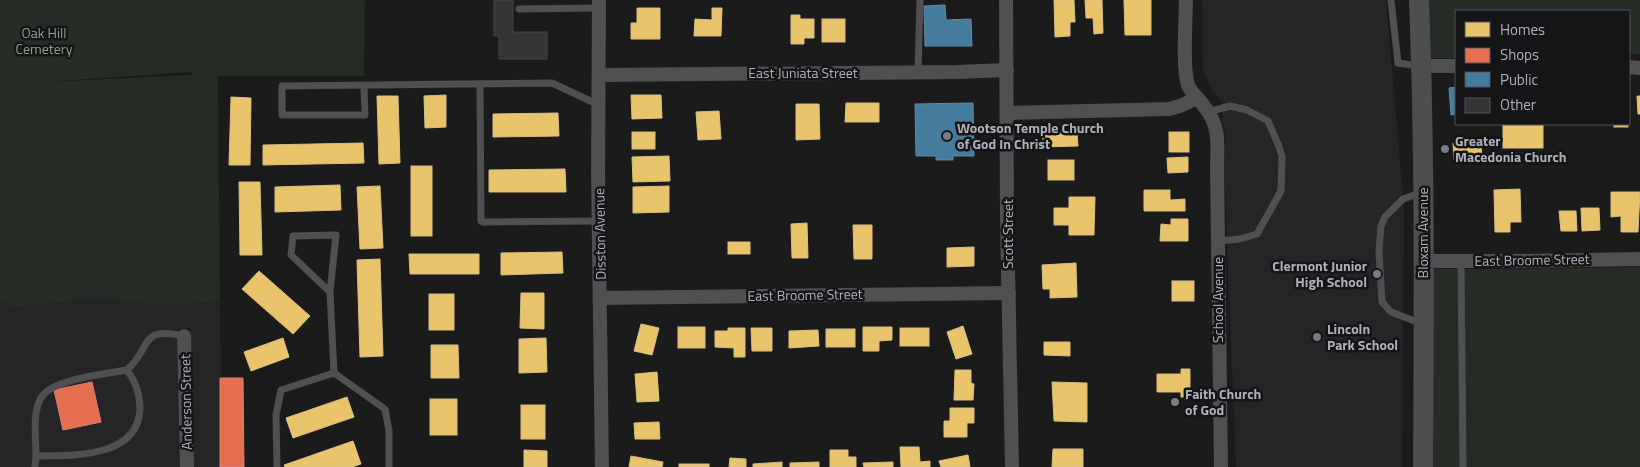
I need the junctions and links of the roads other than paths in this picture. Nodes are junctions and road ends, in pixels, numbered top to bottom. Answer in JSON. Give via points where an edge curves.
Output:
{"nodes":[{"id":1,"x":920,"y":0,"type":"edge"},
{"id":2,"x":1006,"y":0,"type":"edge"},
{"id":3,"x":1186,"y":0,"type":"edge"},
{"id":4,"x":1392,"y":0,"type":"edge"},
{"id":5,"x":1419,"y":0,"type":"edge"},
{"id":6,"x":599,"y":4,"type":"edge"},
{"id":7,"x":519,"y":9,"type":"dead end"},
{"id":8,"x":1422,"y":66,"type":"junction"},
{"id":9,"x":1455,"y":66,"type":"edge"},
{"id":10,"x":1007,"y":70,"type":"junction"},
{"id":11,"x":918,"y":72,"type":"junction"},
{"id":12,"x":599,"y":75,"type":"junction"},
{"id":13,"x":480,"y":84,"type":"junction"},
{"id":14,"x":364,"y":85,"type":"junction"},
{"id":15,"x":1197,"y":98,"type":"junction"},
{"id":16,"x":599,"y":106,"type":"junction"},
{"id":17,"x":1208,"y":112,"type":"junction"},
{"id":18,"x":1008,"y":113,"type":"junction"},
{"id":19,"x":1423,"y":192,"type":"junction"},
{"id":20,"x":600,"y":221,"type":"junction"},
{"id":21,"x":1218,"y":241,"type":"junction"},
{"id":22,"x":1640,"y":259,"type":"edge"},
{"id":23,"x":1424,"y":261,"type":"junction"},
{"id":24,"x":1461,"y":261,"type":"junction"},
{"id":25,"x":330,"y":292,"type":"junction"},
{"id":26,"x":1009,"y":293,"type":"junction"},
{"id":27,"x":601,"y":298,"type":"junction"},
{"id":28,"x":1424,"y":325,"type":"junction"},
{"id":29,"x":184,"y":336,"type":"joint"},
{"id":30,"x":127,"y":370,"type":"junction"},
{"id":31,"x":334,"y":373,"type":"junction"},
{"id":32,"x":36,"y":456,"type":"junction"},
{"id":33,"x":35,"y":467,"type":"edge"},
{"id":34,"x":187,"y":467,"type":"edge"},
{"id":35,"x":277,"y":467,"type":"edge"},
{"id":36,"x":390,"y":467,"type":"edge"},
{"id":37,"x":602,"y":467,"type":"edge"},
{"id":38,"x":1012,"y":467,"type":"edge"},
{"id":39,"x":1221,"y":467,"type":"edge"},
{"id":40,"x":1423,"y":467,"type":"edge"},
{"id":41,"x":1463,"y":467,"type":"edge"}],
"edges":[{"from":1,"to":11,"type":"lane"},
{"from":2,"to":10,"type":"street","name":"Scott Street"},
{"from":3,"to":15,"type":"street","via":[[1185,68],[1188,84]]},
{"from":4,"to":8,"type":"lane","via":[[1398,63]]},
{"from":5,"to":8,"type":"street","name":"Bloxam Avenue"},
{"from":6,"to":7,"type":"lane"},
{"from":6,"to":12,"type":"street","name":"Disston Avenue"},
{"from":8,"to":9,"type":"street"},
{"from":8,"to":19,"type":"street","name":"Bloxam Avenue"},
{"from":10,"to":11,"type":"street","name":"East Juniata Street"},
{"from":10,"to":18,"type":"street","name":"Scott Street"},
{"from":11,"to":12,"type":"street","name":"East Juniata Street"},
{"from":12,"to":16,"type":"street","name":"Disston Avenue"},
{"from":13,"to":14,"type":"lane"},
{"from":13,"to":16,"type":"lane","via":[[552,83]]},
{"from":13,"to":20,"type":"lane","via":[[481,221]]},
{"from":14,"to":14,"type":"lane","via":[[282,86],[282,115],[365,115]]},
{"from":15,"to":17,"type":"street"},
{"from":15,"to":18,"type":"street","via":[[1169,109]]},
{"from":16,"to":20,"type":"street","name":"Disston Avenue"},
{"from":17,"to":21,"type":"street","name":"School Avenue","via":[[1217,133]]},
{"from":17,"to":21,"type":"lane","via":[[1230,106],[1247,110],[1268,121],[1282,156],[1281,191],[1257,234]]},
{"from":18,"to":26,"type":"street","name":"Scott Street"},
{"from":19,"to":23,"type":"street","name":"Bloxam Avenue"},
{"from":19,"to":28,"type":"lane","via":[[1403,199],[1385,217],[1379,251],[1382,302],[1391,312]]},
{"from":20,"to":27,"type":"street","name":"Disston Avenue"},
{"from":21,"to":39,"type":"street","name":"School Avenue"},
{"from":22,"to":24,"type":"street","name":"East Broome Street"},
{"from":23,"to":24,"type":"street","name":"East Broome Street"},
{"from":23,"to":28,"type":"street","name":"Bloxam Avenue"},
{"from":24,"to":41,"type":"lane"},
{"from":25,"to":25,"type":"lane","via":[[336,235],[293,236],[291,255]]},
{"from":25,"to":31,"type":"lane"},
{"from":26,"to":27,"type":"street","name":"East Broome Street"},
{"from":26,"to":38,"type":"street","name":"Scott Street"},
{"from":27,"to":37,"type":"street","name":"Disston Avenue"},
{"from":28,"to":40,"type":"street","name":"Bloxam Avenue"},
{"from":29,"to":30,"type":"lane","via":[[160,332],[153,335]]},
{"from":29,"to":34,"type":"street","name":"Anderson Street"},
{"from":30,"to":32,"type":"lane","via":[[52,387],[41,398],[36,411]]},
{"from":30,"to":32,"type":"lane","via":[[138,387],[140,405],[138,424],[130,437],[111,448],[92,453]]},
{"from":31,"to":35,"type":"lane","via":[[281,390],[276,415]]},
{"from":31,"to":36,"type":"lane","via":[[385,409]]},
{"from":32,"to":33,"type":"lane"}]}
